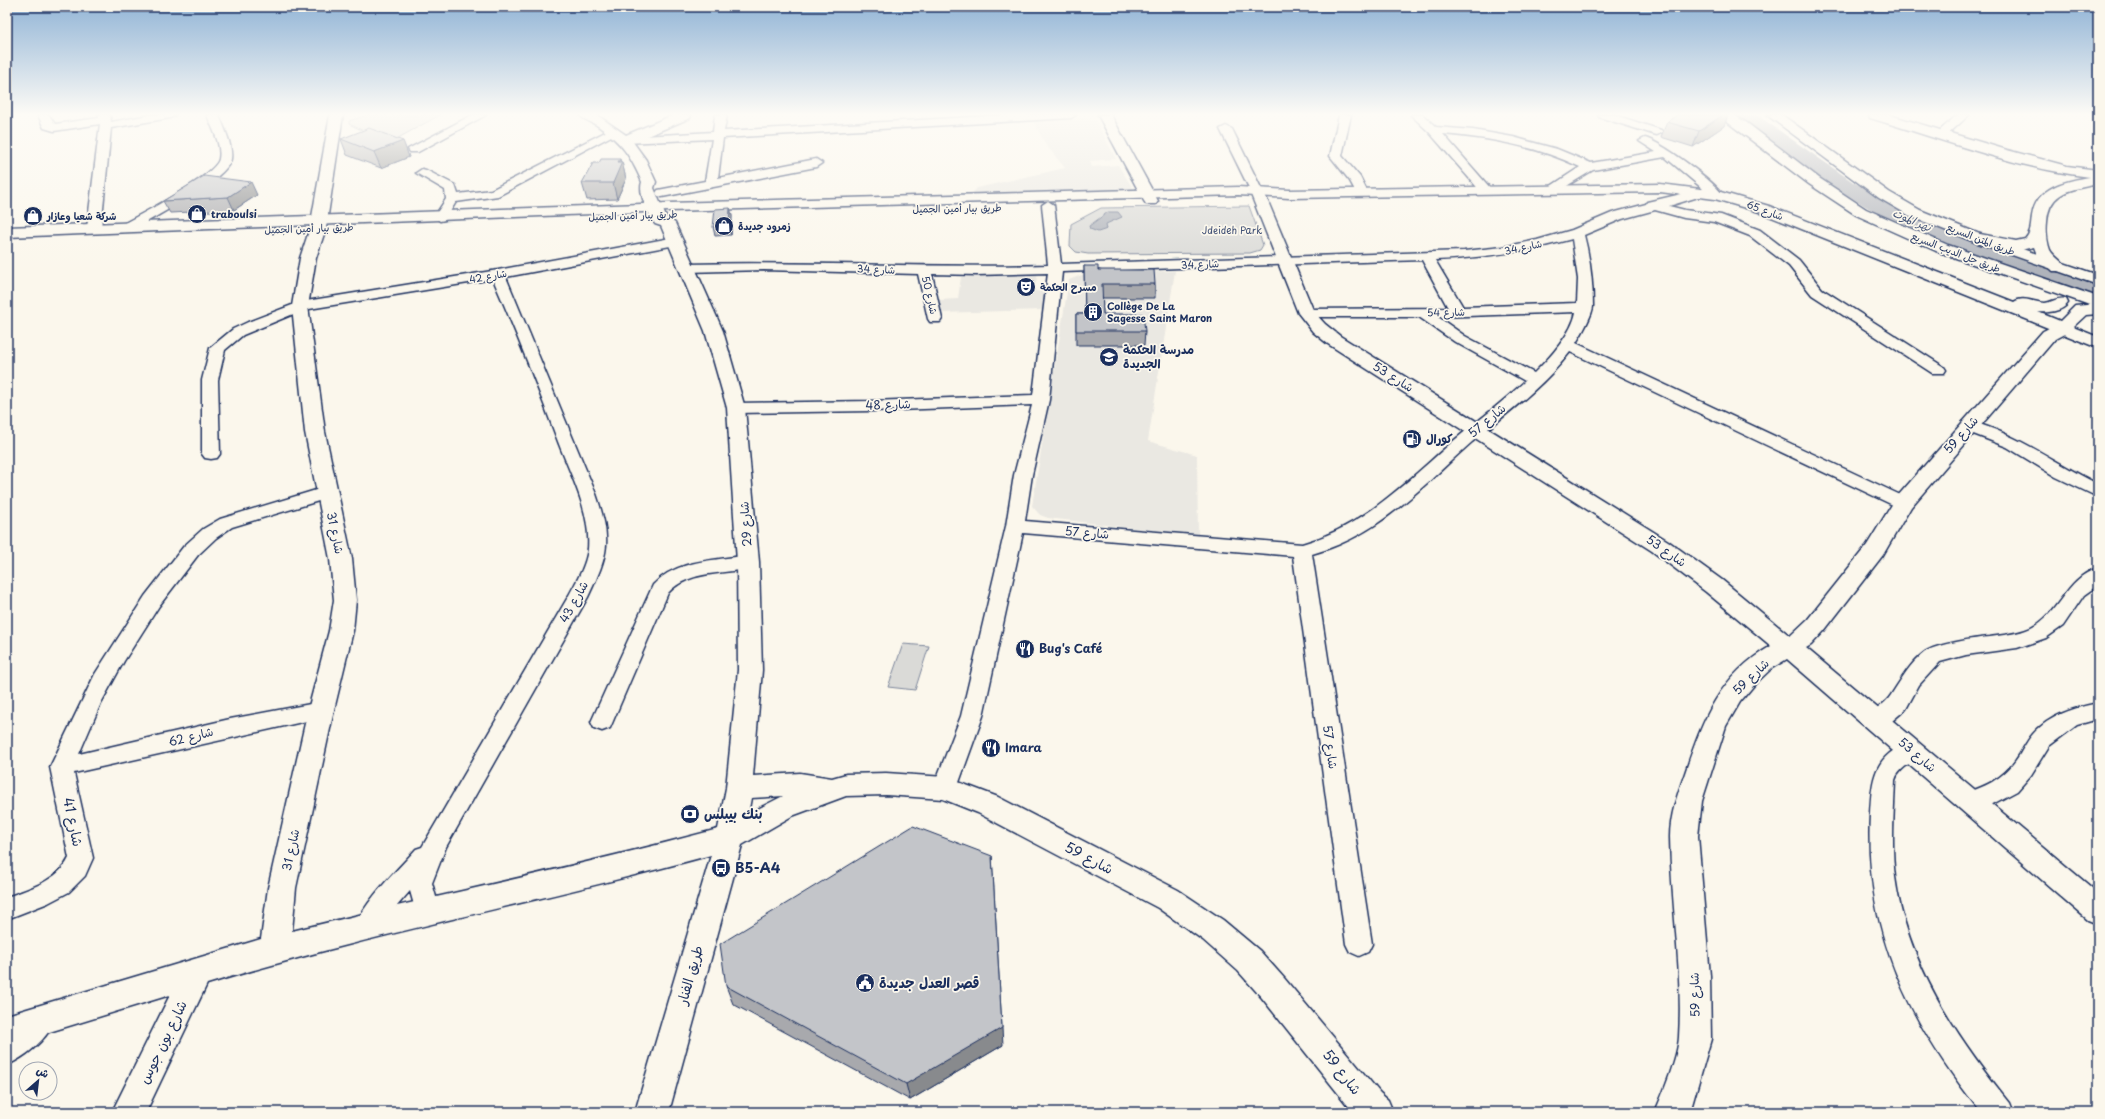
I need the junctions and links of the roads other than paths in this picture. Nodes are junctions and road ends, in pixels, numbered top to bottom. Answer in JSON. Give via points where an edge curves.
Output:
{"nodes":[{"id":1,"x":100,"y":167,"type":"edge"},
{"id":2,"x":221,"y":167,"type":"edge"},
{"id":3,"x":328,"y":167,"type":"edge"},
{"id":4,"x":543,"y":167,"type":"edge"},
{"id":5,"x":642,"y":167,"type":"edge"},
{"id":6,"x":714,"y":167,"type":"edge"},
{"id":7,"x":794,"y":167,"type":"edge"},
{"id":8,"x":1132,"y":167,"type":"edge"},
{"id":9,"x":1245,"y":167,"type":"edge"},
{"id":10,"x":1345,"y":167,"type":"edge"},
{"id":11,"x":1465,"y":167,"type":"edge"},
{"id":12,"x":1590,"y":167,"type":"edge"},
{"id":13,"x":1682,"y":167,"type":"edge"},
{"id":14,"x":1798,"y":167,"type":"edge"},
{"id":15,"x":1847,"y":167,"type":"edge"},
{"id":16,"x":2056,"y":167,"type":"edge"},
{"id":17,"x":422,"y":173,"type":"dead end"},
{"id":18,"x":2091,"y":177,"type":"edge"},
{"id":19,"x":649,"y":182,"type":"junction"},
{"id":20,"x":711,"y":183,"type":"junction"},
{"id":21,"x":1645,"y":188,"type":"junction"},
{"id":22,"x":1555,"y":189,"type":"junction"},
{"id":23,"x":1486,"y":190,"type":"junction"},
{"id":24,"x":662,"y":193,"type":"junction"},
{"id":25,"x":1362,"y":193,"type":"junction"},
{"id":26,"x":1710,"y":194,"type":"junction"},
{"id":27,"x":1258,"y":195,"type":"junction"},
{"id":28,"x":1149,"y":198,"type":"junction"},
{"id":29,"x":452,"y":199,"type":"junction"},
{"id":30,"x":1667,"y":201,"type":"junction"},
{"id":31,"x":1048,"y":205,"type":"junction"},
{"id":32,"x":1652,"y":205,"type":"junction"},
{"id":33,"x":663,"y":213,"type":"junction"},
{"id":34,"x":440,"y":217,"type":"junction"},
{"id":35,"x":318,"y":224,"type":"junction"},
{"id":36,"x":2038,"y":225,"type":"junction"},
{"id":37,"x":128,"y":227,"type":"junction"},
{"id":38,"x":94,"y":228,"type":"junction"},
{"id":39,"x":7,"y":232,"type":"edge"},
{"id":40,"x":1577,"y":233,"type":"junction"},
{"id":41,"x":1977,"y":238,"type":"junction"},
{"id":42,"x":7,"y":240,"type":"edge"},
{"id":43,"x":676,"y":241,"type":"junction"},
{"id":44,"x":1426,"y":256,"type":"junction"},
{"id":45,"x":1284,"y":261,"type":"junction"},
{"id":46,"x":687,"y":268,"type":"junction"},
{"id":47,"x":2059,"y":268,"type":"junction"},
{"id":48,"x":1055,"y":269,"type":"junction"},
{"id":49,"x":924,"y":271,"type":"junction"},
{"id":50,"x":498,"y":274,"type":"junction"},
{"id":51,"x":2098,"y":280,"type":"edge"},
{"id":52,"x":2044,"y":285,"type":"junction"},
{"id":53,"x":1966,"y":288,"type":"junction"},
{"id":54,"x":2060,"y":303,"type":"junction"},
{"id":55,"x":2098,"y":303,"type":"edge"},
{"id":56,"x":300,"y":306,"type":"junction"},
{"id":57,"x":1586,"y":307,"type":"junction"},
{"id":58,"x":2098,"y":309,"type":"edge"},
{"id":59,"x":1422,"y":312,"type":"junction"},
{"id":60,"x":1458,"y":312,"type":"junction"},
{"id":61,"x":1306,"y":313,"type":"junction"},
{"id":62,"x":935,"y":319,"type":"dead end"},
{"id":63,"x":2052,"y":329,"type":"junction"},
{"id":64,"x":2098,"y":343,"type":"edge"},
{"id":65,"x":1566,"y":344,"type":"junction"},
{"id":66,"x":1938,"y":370,"type":"dead end"},
{"id":67,"x":1536,"y":380,"type":"junction"},
{"id":68,"x":1041,"y":400,"type":"junction"},
{"id":69,"x":736,"y":408,"type":"junction"},
{"id":70,"x":1968,"y":426,"type":"junction"},
{"id":71,"x":1476,"y":430,"type":"junction"},
{"id":72,"x":211,"y":454,"type":"dead end"},
{"id":73,"x":2098,"y":491,"type":"edge"},
{"id":74,"x":326,"y":493,"type":"junction"},
{"id":75,"x":1903,"y":502,"type":"junction"},
{"id":76,"x":1015,"y":526,"type":"junction"},
{"id":77,"x":1302,"y":550,"type":"junction"},
{"id":78,"x":748,"y":562,"type":"junction"},
{"id":79,"x":2098,"y":574,"type":"edge"},
{"id":80,"x":1789,"y":647,"type":"junction"},
{"id":81,"x":321,"y":710,"type":"junction"},
{"id":82,"x":2098,"y":711,"type":"edge"},
{"id":83,"x":1878,"y":721,"type":"junction"},
{"id":84,"x":602,"y":722,"type":"dead end"},
{"id":85,"x":1911,"y":751,"type":"junction"},
{"id":86,"x":61,"y":766,"type":"junction"},
{"id":87,"x":739,"y":788,"type":"junction"},
{"id":88,"x":945,"y":788,"type":"junction"},
{"id":89,"x":831,"y":789,"type":"junction"},
{"id":90,"x":1971,"y":801,"type":"junction"},
{"id":91,"x":730,"y":838,"type":"junction"},
{"id":92,"x":435,"y":844,"type":"junction"},
{"id":93,"x":7,"y":908,"type":"edge"},
{"id":94,"x":426,"y":911,"type":"junction"},
{"id":95,"x":2098,"y":911,"type":"edge"},
{"id":96,"x":368,"y":926,"type":"junction"},
{"id":97,"x":1359,"y":944,"type":"dead end"},
{"id":98,"x":275,"y":950,"type":"junction"},
{"id":99,"x":197,"y":973,"type":"junction"},
{"id":100,"x":44,"y":1018,"type":"junction"},
{"id":101,"x":7,"y":1030,"type":"edge"},
{"id":102,"x":7,"y":1051,"type":"edge"},
{"id":103,"x":129,"y":1112,"type":"edge"},
{"id":104,"x":652,"y":1112,"type":"edge"},
{"id":105,"x":1376,"y":1112,"type":"edge"},
{"id":106,"x":1672,"y":1112,"type":"edge"},
{"id":107,"x":1999,"y":1112,"type":"edge"}],
"edges":[{"from":1,"to":38,"type":"street"},
{"from":2,"to":37,"type":"street","via":[[201,184]]},
{"from":3,"to":35,"type":"main road","name":"شارع 31"},
{"from":4,"to":29,"type":"street","via":[[494,193]]},
{"from":5,"to":19,"type":"main road","name":"شارع 29"},
{"from":6,"to":20,"type":"street"},
{"from":7,"to":20,"type":"street"},
{"from":8,"to":28,"type":"main road"},
{"from":9,"to":27,"type":"street"},
{"from":10,"to":25,"type":"street","via":[[1356,180]]},
{"from":11,"to":23,"type":"street"},
{"from":12,"to":22,"type":"street"},
{"from":13,"to":26,"type":"street"},
{"from":14,"to":52,"type":"main road","name":"طريق جل الديب السريع","via":[[1814,181],[1861,212],[1942,248]]},
{"from":15,"to":41,"type":"main road","name":"طريق المتن السريع","via":[[1902,206]]},
{"from":16,"to":18,"type":"main road"},
{"from":17,"to":29,"type":"street","via":[[450,187]]},
{"from":18,"to":36,"type":"main road","via":[[2045,199],[2041,204]]},
{"from":19,"to":24,"type":"main road","name":"شارع 29"},
{"from":19,"to":33,"type":"main road","name":"شارع 29","via":[[647,188]]},
{"from":20,"to":24,"type":"street"},
{"from":21,"to":22,"type":"main road","name":"شارع 65"},
{"from":21,"to":26,"type":"main road","name":"شارع 65"},
{"from":21,"to":30,"type":"street"},
{"from":22,"to":23,"type":"main road","name":"شارع 65"},
{"from":23,"to":25,"type":"main road","name":"شارع 65"},
{"from":24,"to":33,"type":"main road","name":"شارع 29"},
{"from":25,"to":27,"type":"main road","name":"شارع 65"},
{"from":26,"to":30,"type":"street","name":"شارع 34"},
{"from":26,"to":53,"type":"main road","name":"شارع 65","via":[[1738,200]]},
{"from":27,"to":28,"type":"main road","name":"طريق بيار أمين الجميل"},
{"from":27,"to":45,"type":"main road","name":"شارع 53"},
{"from":28,"to":31,"type":"main road","name":"طريق بيار أمين الجميل"},
{"from":28,"to":33,"type":"main road","name":"طريق بيار أمين الجميل"},
{"from":29,"to":34,"type":"street"},
{"from":30,"to":32,"type":"street","name":"شارع 34"},
{"from":31,"to":33,"type":"main road","name":"طريق بيار أمين الجميل"},
{"from":31,"to":48,"type":"street"},
{"from":32,"to":40,"type":"street","name":"شارع 34"},
{"from":32,"to":66,"type":"street","via":[[1721,220],[1755,233],[1794,263],[1817,292]]},
{"from":33,"to":34,"type":"main road","name":"طريق بيار أمين الجميل"},
{"from":33,"to":35,"type":"main road","name":"طريق بيار أمين الجميل"},
{"from":33,"to":43,"type":"main road","name":"شارع 29"},
{"from":34,"to":35,"type":"main road","name":"طريق بيار أمين الجميل"},
{"from":35,"to":37,"type":"main road","name":"طريق بيار أمين الجميل"},
{"from":35,"to":42,"type":"main road","name":"طريق بيار أمين الجميل"},
{"from":35,"to":56,"type":"main road","name":"شارع 31","via":[[308,258]]},
{"from":36,"to":41,"type":"main road","via":[[2035,239],[2026,244],[2016,246]]},
{"from":36,"to":47,"type":"main road","via":[[2043,252]]},
{"from":37,"to":38,"type":"main road","name":"طريق بيار أمين الجميل"},
{"from":38,"to":39,"type":"main road","name":"طريق بيار أمين الجميل"},
{"from":40,"to":44,"type":"street","name":"شارع 34","via":[[1503,251]]},
{"from":40,"to":57,"type":"street","name":"شارع 57"},
{"from":41,"to":47,"type":"main road","name":"طريق المتن السريع"},
{"from":43,"to":46,"type":"main road","name":"شارع 29"},
{"from":43,"to":50,"type":"street","name":"شارع 42"},
{"from":44,"to":45,"type":"street","name":"شارع 34"},
{"from":44,"to":60,"type":"street"},
{"from":45,"to":48,"type":"street","name":"شارع 34"},
{"from":45,"to":61,"type":"main road","name":"شارع 53"},
{"from":46,"to":49,"type":"street","name":"شارع 34","via":[[764,266]]},
{"from":46,"to":69,"type":"main road","name":"شارع 29","via":[[714,331]]},
{"from":47,"to":51,"type":"main road","name":"طريق المتن السريع"},
{"from":48,"to":49,"type":"street","name":"شارع 34"},
{"from":48,"to":68,"type":"street"},
{"from":49,"to":62,"type":"street","name":"شارع 50"},
{"from":50,"to":56,"type":"street","name":"شارع 42"},
{"from":50,"to":92,"type":"street","name":"شارع 43","via":[[544,380],[583,484],[593,517],[596,550],[593,566],[578,597]]},
{"from":52,"to":54,"type":"main road","via":[[2056,293]]},
{"from":52,"to":55,"type":"main road","name":"طريق جل الديب السريع"},
{"from":53,"to":54,"type":"main road","via":[[2030,306],[2046,308]]},
{"from":53,"to":63,"type":"main road","name":"شارع 65"},
{"from":54,"to":63,"type":"main road"},
{"from":56,"to":72,"type":"street","name":"شارع 42","via":[[238,332],[218,348],[210,380]]},
{"from":56,"to":74,"type":"main road","name":"شارع 31","via":[[312,408]]},
{"from":57,"to":60,"type":"street","name":"شارع 54"},
{"from":57,"to":65,"type":"street","name":"شارع 57","via":[[1579,325]]},
{"from":58,"to":63,"type":"main road","via":[[2081,310]]},
{"from":59,"to":60,"type":"street","name":"شارع 54"},
{"from":59,"to":61,"type":"street","name":"شارع 54"},
{"from":59,"to":67,"type":"street","via":[[1460,339]]},
{"from":61,"to":71,"type":"main road","name":"شارع 53","via":[[1334,340]]},
{"from":63,"to":64,"type":"main road","name":"شارع 65"},
{"from":63,"to":70,"type":"main road","name":"شارع 59"},
{"from":65,"to":67,"type":"street","name":"شارع 57"},
{"from":65,"to":75,"type":"street"},
{"from":67,"to":71,"type":"street","name":"شارع 57"},
{"from":68,"to":69,"type":"street","name":"شارع 48"},
{"from":68,"to":76,"type":"street","via":[[1023,475]]},
{"from":69,"to":78,"type":"main road","name":"شارع 29"},
{"from":70,"to":73,"type":"street","via":[[2013,443],[2062,473]]},
{"from":70,"to":75,"type":"main road","name":"شارع 59"},
{"from":71,"to":77,"type":"street","name":"شارع 57","via":[[1380,514],[1340,538]]},
{"from":71,"to":80,"type":"main road","name":"شارع 53","via":[[1660,546],[1745,609]]},
{"from":74,"to":81,"type":"main road","name":"شارع 31","via":[[341,559],[345,600],[341,631]]},
{"from":74,"to":86,"type":"street","via":[[226,522],[209,532],[177,568],[128,637],[93,698],[76,739]]},
{"from":75,"to":80,"type":"main road","name":"شارع 59","via":[[1875,550],[1816,626],[1803,639]]},
{"from":76,"to":77,"type":"street","name":"شارع 57"},
{"from":76,"to":88,"type":"street","via":[[972,716]]},
{"from":77,"to":97,"type":"street","name":"شارع 57"},
{"from":78,"to":84,"type":"street","via":[[684,572],[669,580],[660,590]]},
{"from":78,"to":87,"type":"main road","name":"شارع 29","via":[[750,670]]},
{"from":79,"to":83,"type":"street","via":[[2077,590],[2056,622],[2039,633],[2017,641],[1966,647],[1933,657],[1912,679],[1898,703]]},
{"from":80,"to":83,"type":"main road","name":"شارع 53"},
{"from":80,"to":106,"type":"main road","name":"شارع 59","via":[[1763,662],[1731,695],[1714,725],[1689,801],[1684,836],[1695,976],[1695,1039]]},
{"from":81,"to":86,"type":"street","name":"شارع 62"},
{"from":81,"to":98,"type":"main road","name":"شارع 31","via":[[282,888]]},
{"from":82,"to":90,"type":"street","via":[[2070,718],[2041,740],[2009,784],[1987,797]]},
{"from":83,"to":85,"type":"main road","name":"شارع 53"},
{"from":85,"to":90,"type":"main road","name":"شارع 53"},
{"from":85,"to":107,"type":"street","via":[[1885,771],[1883,877],[1891,919],[1906,965],[1935,1023],[1954,1055]]},
{"from":86,"to":93,"type":"street","name":"شارع 41","via":[[81,858],[72,874],[59,885]]},
{"from":87,"to":89,"type":"main road","via":[[800,784]]},
{"from":87,"to":91,"type":"main road","name":"شارع 29"},
{"from":88,"to":89,"type":"main road","name":"شارع 59","via":[[886,784],[846,785]]},
{"from":88,"to":105,"type":"main road","name":"شارع 59","via":[[988,805],[1168,899],[1212,930],[1248,961],[1273,988]]},
{"from":89,"to":91,"type":"main road","name":"شارع 59","via":[[782,808]]},
{"from":90,"to":95,"type":"main road","name":"شارع 53"},
{"from":91,"to":94,"type":"main road","name":"شارع 59","via":[[649,860]]},
{"from":91,"to":104,"type":"main road","name":"طريق الفنار"},
{"from":92,"to":94,"type":"street","name":"شارع 43","via":[[420,883]]},
{"from":92,"to":96,"type":"street","via":[[381,906]]},
{"from":94,"to":96,"type":"main road","name":"شارع 59"},
{"from":96,"to":98,"type":"main road","name":"شارع 59"},
{"from":98,"to":99,"type":"main road","name":"شارع 59"},
{"from":99,"to":100,"type":"main road","name":"شارع 59"},
{"from":99,"to":103,"type":"main road","name":"شارع بون جوس"},
{"from":100,"to":101,"type":"main road","name":"شارع 59"},
{"from":100,"to":102,"type":"street"}]}
